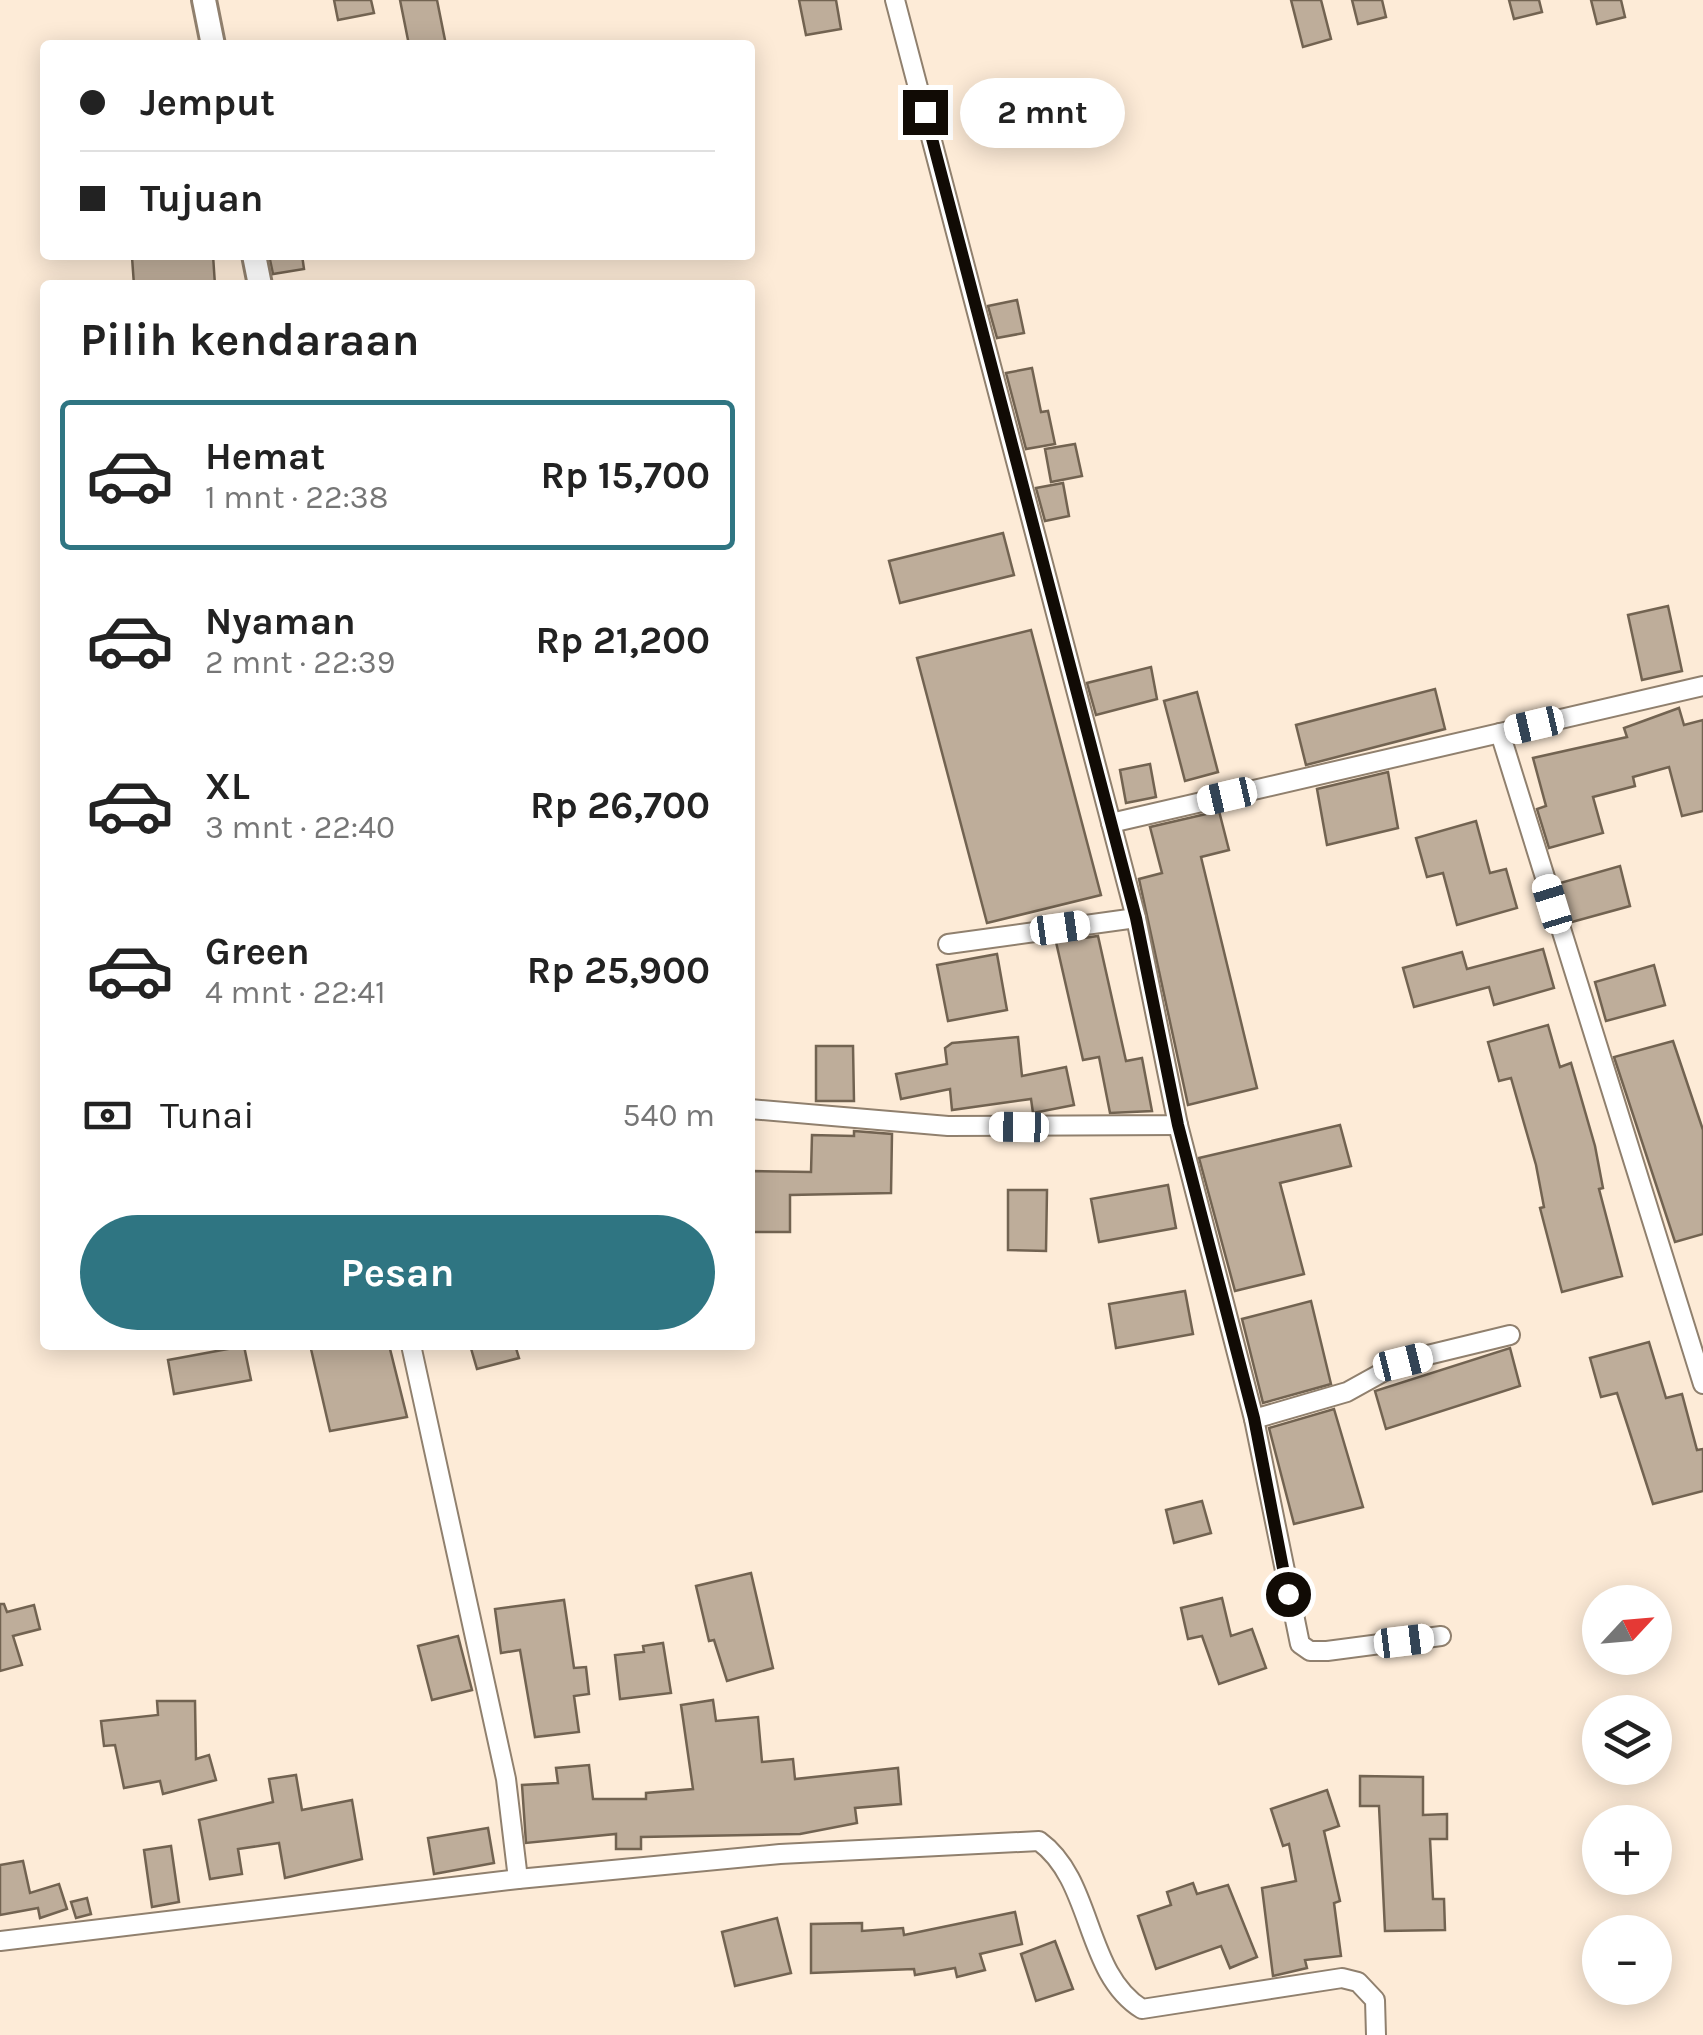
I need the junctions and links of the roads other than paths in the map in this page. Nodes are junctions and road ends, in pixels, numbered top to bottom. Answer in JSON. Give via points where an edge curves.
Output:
{"nodes":[{"id":1,"x":204,"y":0,"type":"edge"},
{"id":2,"x":895,"y":0,"type":"edge"},
{"id":3,"x":212,"y":40,"type":"edge"},
{"id":4,"x":1703,"y":686,"type":"edge"},
{"id":5,"x":1500,"y":733,"type":"junction"},
{"id":6,"x":1110,"y":824,"type":"junction"},
{"id":7,"x":1136,"y":918,"type":"junction"},
{"id":8,"x":948,"y":944,"type":"dead end"},
{"id":9,"x":755,"y":1109,"type":"edge"},
{"id":10,"x":1178,"y":1125,"type":"junction"},
{"id":11,"x":1510,"y":1336,"type":"dead end"},
{"id":12,"x":412,"y":1350,"type":"edge"},
{"id":13,"x":1703,"y":1384,"type":"edge"},
{"id":14,"x":1254,"y":1418,"type":"junction"},
{"id":15,"x":1442,"y":1636,"type":"dead end"},
{"id":16,"x":518,"y":1879,"type":"junction"},
{"id":17,"x":0,"y":1941,"type":"edge"},
{"id":18,"x":1376,"y":2035,"type":"edge"}],
"edges":[{"from":1,"to":3,"type":"street"},
{"from":2,"to":6,"type":"street"},
{"from":4,"to":5,"type":"street"},
{"from":5,"to":6,"type":"street"},
{"from":5,"to":13,"type":"street"},
{"from":6,"to":7,"type":"street"},
{"from":7,"to":8,"type":"street"},
{"from":7,"to":10,"type":"street"},
{"from":9,"to":10,"type":"street","via":[[948,1126]]},
{"from":10,"to":14,"type":"street"},
{"from":11,"to":14,"type":"street","via":[[1403,1362],[1347,1392]]},
{"from":12,"to":16,"type":"street","via":[[506,1779]]},
{"from":14,"to":15,"type":"street","via":[[1294,1627],[1304,1649]]},
{"from":16,"to":17,"type":"street"},
{"from":16,"to":18,"type":"street","via":[[780,1854],[1043,1843],[1063,1870],[1115,1984],[1142,2009],[1342,1978],[1358,1982],[1375,2000]]}]}
